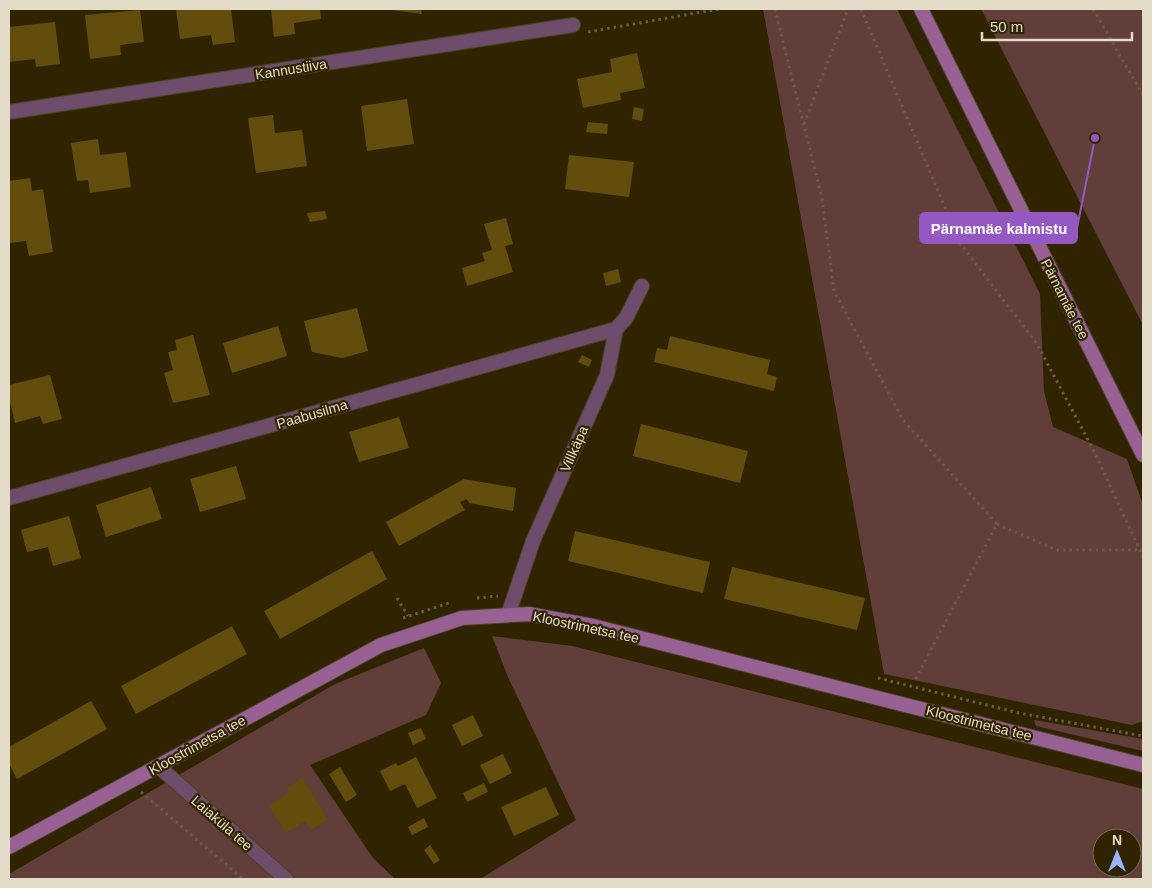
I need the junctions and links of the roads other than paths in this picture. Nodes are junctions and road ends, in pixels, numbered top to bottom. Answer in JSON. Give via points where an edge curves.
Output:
{"nodes":[{"id":1,"x":921,"y":9,"type":"edge"},
{"id":2,"x":568,"y":26,"type":"road end"},
{"id":3,"x":9,"y":112,"type":"edge"},
{"id":4,"x":642,"y":286,"type":"dead end"},
{"id":5,"x":616,"y":329,"type":"junction"},
{"id":6,"x":1143,"y":455,"type":"edge"},
{"id":7,"x":9,"y":498,"type":"edge"},
{"id":8,"x":508,"y":615,"type":"junction"},
{"id":9,"x":1143,"y":764,"type":"edge"},
{"id":10,"x":158,"y":766,"type":"junction"},
{"id":11,"x":9,"y":847,"type":"edge"},
{"id":12,"x":286,"y":879,"type":"edge"}],
"edges":[{"from":1,"to":6,"type":"main road","name":"Pärnamäe tee"},
{"from":2,"to":3,"type":"street","name":"Kannustiiva"},
{"from":4,"to":5,"type":"street","name":"Villkäpa","via":[[626,318]]},
{"from":5,"to":7,"type":"street","name":"Paabusilma"},
{"from":5,"to":8,"type":"street","name":"Villkäpa","via":[[607,374],[533,541]]},
{"from":8,"to":9,"type":"main road","name":"Kloostrimetsa tee","via":[[529,614],[593,626]]},
{"from":8,"to":10,"type":"main road","name":"Kloostrimetsa tee","via":[[462,618],[381,645]]},
{"from":10,"to":11,"type":"main road","name":"Kloostrimetsa tee"},
{"from":10,"to":12,"type":"street","name":"Laiaküla tee"}]}
